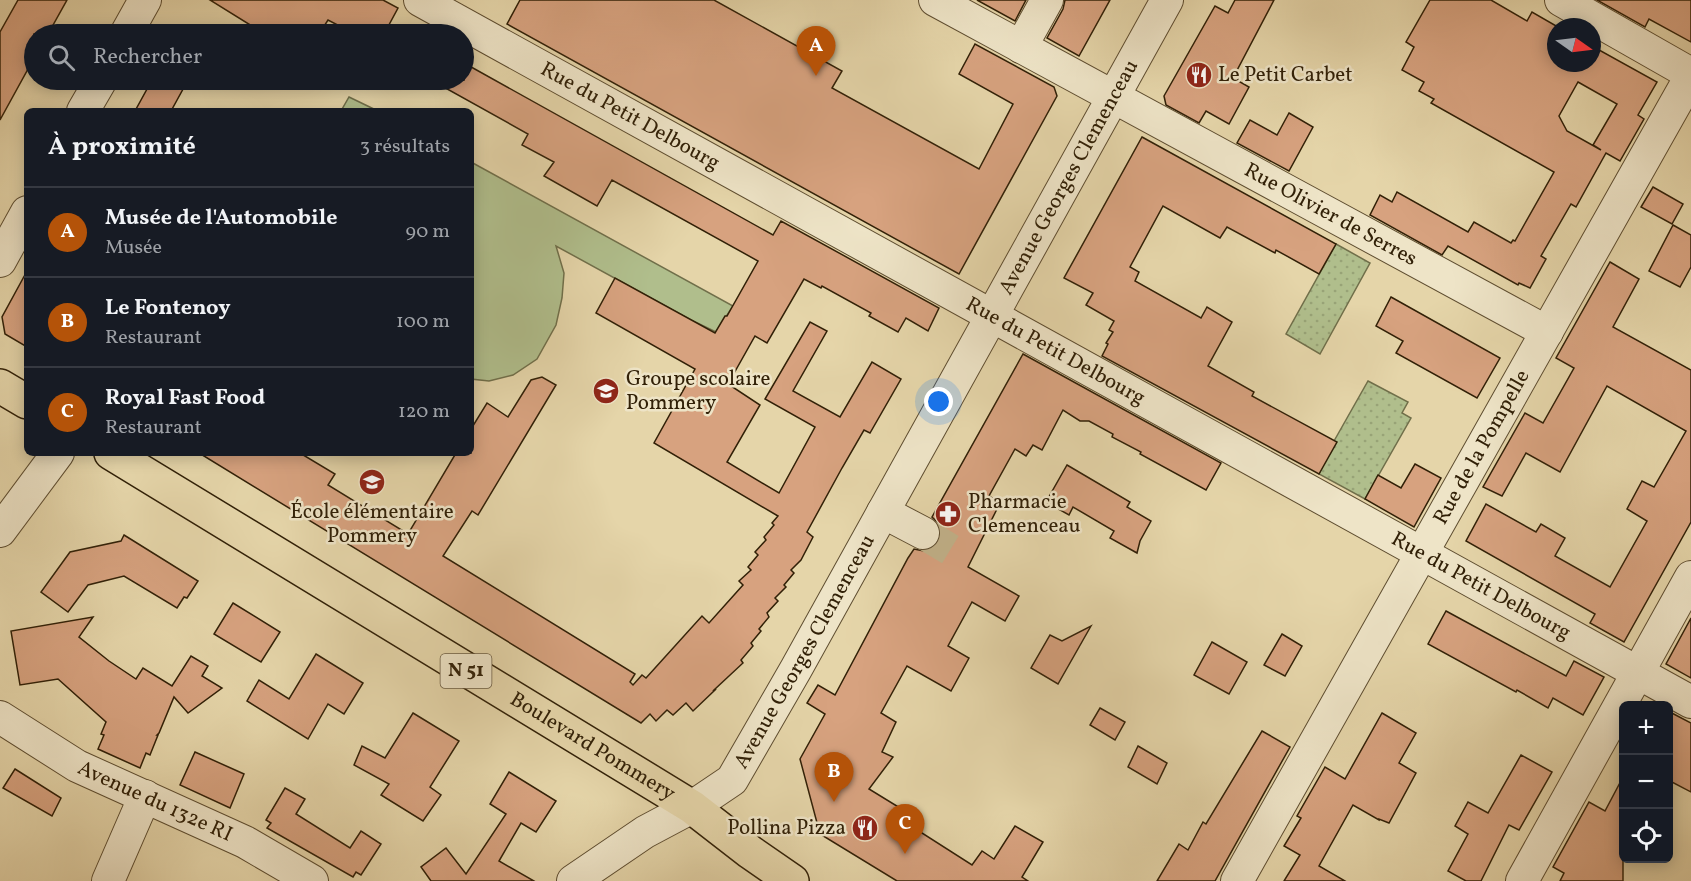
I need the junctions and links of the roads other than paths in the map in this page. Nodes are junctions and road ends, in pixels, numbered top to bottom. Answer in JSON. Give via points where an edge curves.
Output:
{"nodes":[{"id":1,"x":145,"y":0,"type":"edge"},
{"id":2,"x":420,"y":0,"type":"edge"},
{"id":3,"x":935,"y":0,"type":"edge"},
{"id":4,"x":1047,"y":0,"type":"edge"},
{"id":5,"x":1167,"y":0,"type":"edge"},
{"id":6,"x":1561,"y":0,"type":"edge"},
{"id":7,"x":132,"y":24,"type":"edge"},
{"id":8,"x":463,"y":24,"type":"edge"},
{"id":9,"x":474,"y":30,"type":"edge"},
{"id":10,"x":1021,"y":47,"type":"junction"},
{"id":11,"x":1691,"y":75,"type":"edge"},
{"id":12,"x":95,"y":90,"type":"edge"},
{"id":13,"x":1113,"y":97,"type":"junction"},
{"id":14,"x":85,"y":108,"type":"edge"},
{"id":15,"x":24,"y":217,"type":"edge"},
{"id":16,"x":0,"y":261,"type":"edge"},
{"id":17,"x":992,"y":316,"type":"junction"},
{"id":18,"x":1547,"y":332,"type":"junction"},
{"id":19,"x":0,"y":386,"type":"edge"},
{"id":20,"x":24,"y":400,"type":"edge"},
{"id":21,"x":56,"y":456,"type":"edge"},
{"id":22,"x":116,"y":456,"type":"edge"},
{"id":23,"x":883,"y":512,"type":"junction"},
{"id":24,"x":0,"y":531,"type":"edge"},
{"id":25,"x":923,"y":533,"type":"tunnel mouth"},
{"id":26,"x":1422,"y":553,"type":"junction"},
{"id":27,"x":1691,"y":577,"type":"edge"},
{"id":28,"x":1638,"y":673,"type":"junction"},
{"id":29,"x":1691,"y":702,"type":"edge"},
{"id":30,"x":0,"y":717,"type":"edge"},
{"id":31,"x":145,"y":796,"type":"junction"},
{"id":32,"x":692,"y":807,"type":"junction"},
{"id":33,"x":108,"y":881,"type":"edge"},
{"id":34,"x":312,"y":881,"type":"edge"},
{"id":35,"x":573,"y":881,"type":"edge"},
{"id":36,"x":792,"y":881,"type":"edge"},
{"id":37,"x":1238,"y":881,"type":"edge"},
{"id":38,"x":1522,"y":881,"type":"edge"}],
"edges":[{"from":1,"to":7,"type":"street"},
{"from":2,"to":8,"type":"street","name":"Rue du Petit Delbourg"},
{"from":3,"to":10,"type":"street","name":"Rue Olivier de Serres"},
{"from":4,"to":10,"type":"street"},
{"from":5,"to":13,"type":"street","name":"Avenue Georges Clemenceau"},
{"from":6,"to":11,"type":"street"},
{"from":9,"to":17,"type":"street","name":"Rue du Petit Delbourg"},
{"from":10,"to":13,"type":"street","name":"Rue Olivier de Serres"},
{"from":11,"to":18,"type":"street","name":"Rue de la Pompelle"},
{"from":12,"to":14,"type":"street"},
{"from":13,"to":17,"type":"street","name":"Avenue Georges Clemenceau"},
{"from":13,"to":18,"type":"street","name":"Rue Olivier de Serres"},
{"from":15,"to":16,"type":"street"},
{"from":17,"to":23,"type":"street","name":"Avenue Georges Clemenceau"},
{"from":17,"to":26,"type":"street","name":"Rue du Petit Delbourg"},
{"from":18,"to":26,"type":"street","name":"Rue de la Pompelle"},
{"from":19,"to":20,"type":"main road"},
{"from":21,"to":24,"type":"street"},
{"from":22,"to":32,"type":"main road","name":"Boulevard Pommery","number":"N 51"},
{"from":23,"to":25,"type":"street","name":"Avenue Georges Clemenceau"},
{"from":23,"to":32,"type":"street","name":"Avenue Georges Clemenceau","via":[[738,772]]},
{"from":26,"to":28,"type":"street","name":"Rue du Petit Delbourg"},
{"from":26,"to":37,"type":"street","name":"Rue de la Pompelle"},
{"from":27,"to":28,"type":"street"},
{"from":28,"to":29,"type":"street","name":"Rue du Petit Delbourg"},
{"from":28,"to":38,"type":"street"},
{"from":30,"to":31,"type":"street","name":"Avenue du 132e RI","via":[[77,766]]},
{"from":31,"to":33,"type":"street"},
{"from":31,"to":34,"type":"street","name":"Avenue du 132e RI","via":[[245,842]]},
{"from":32,"to":35,"type":"street","name":"Avenue Georges Clemenceau","via":[[645,832]]},
{"from":32,"to":36,"type":"main road","name":"Boulevard Pommery","number":"N 51"}]}
